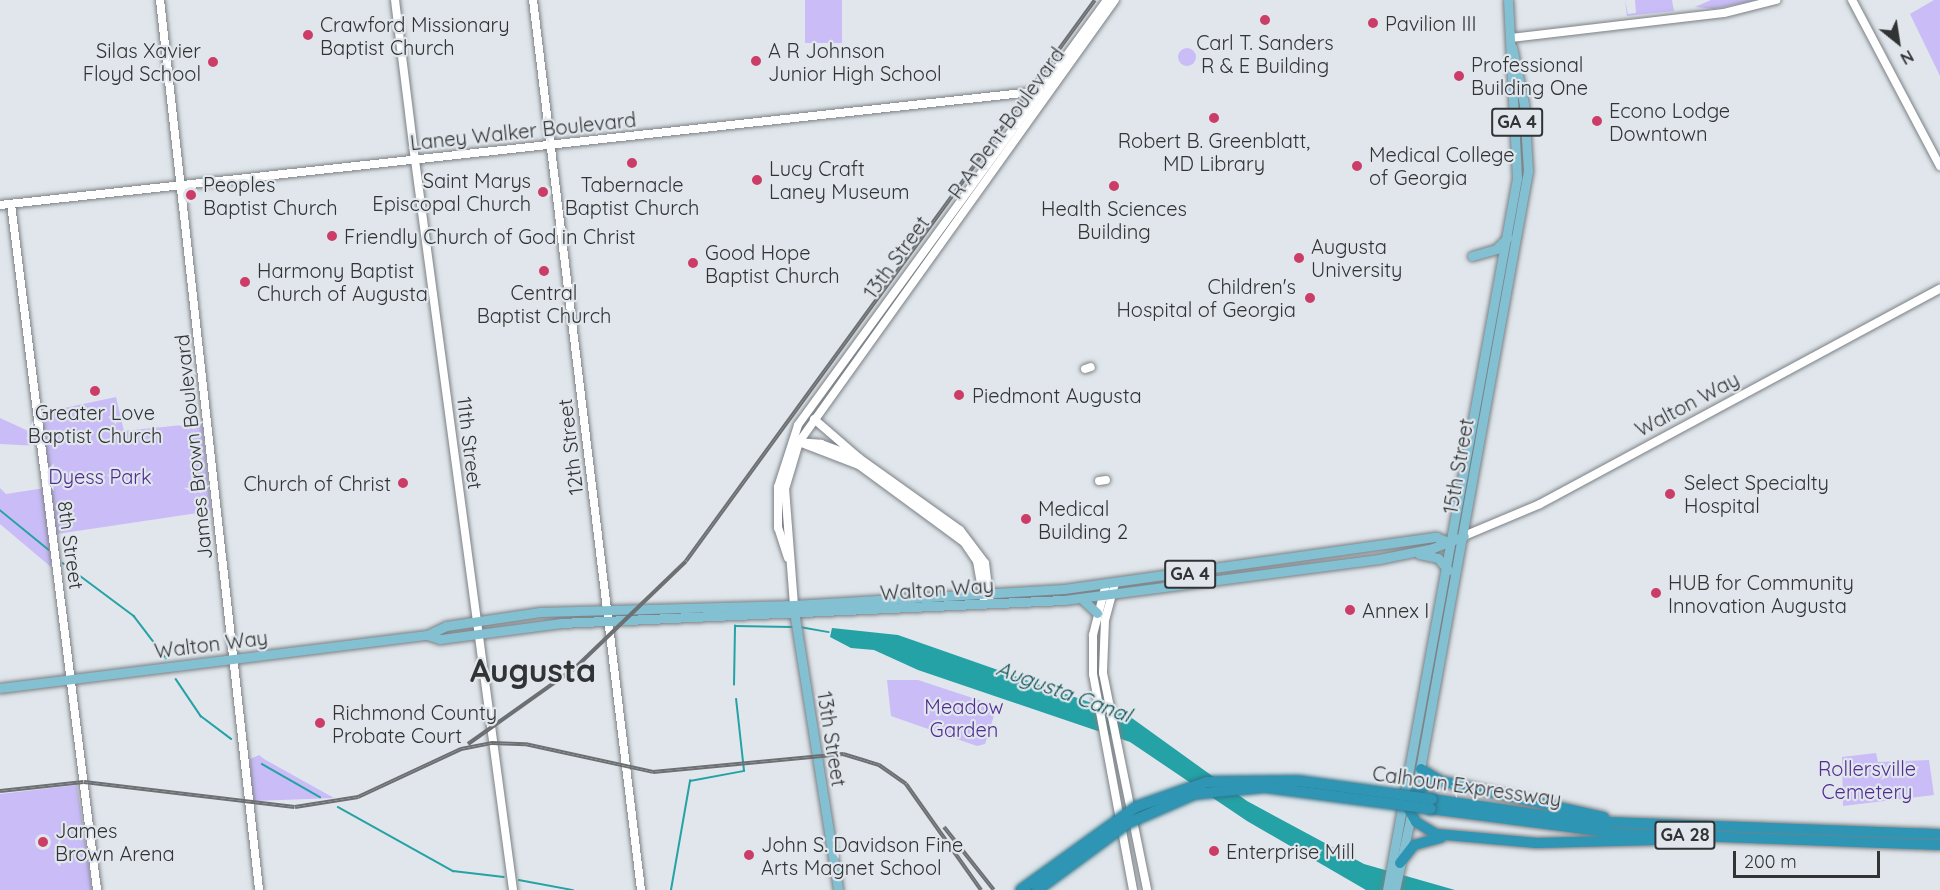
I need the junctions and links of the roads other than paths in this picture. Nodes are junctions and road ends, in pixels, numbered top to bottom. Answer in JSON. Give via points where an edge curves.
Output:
{"nodes":[{"id":1,"x":160,"y":0,"type":"edge"},
{"id":2,"x":395,"y":0,"type":"edge"},
{"id":3,"x":533,"y":0,"type":"edge"},
{"id":4,"x":1107,"y":0,"type":"edge"},
{"id":5,"x":1115,"y":0,"type":"edge"},
{"id":6,"x":1508,"y":0,"type":"edge"},
{"id":7,"x":1776,"y":0,"type":"edge"},
{"id":8,"x":1852,"y":0,"type":"edge"},
{"id":9,"x":1512,"y":43,"type":"junction"},
{"id":10,"x":1050,"y":90,"type":"junction"},
{"id":11,"x":1038,"y":91,"type":"junction"},
{"id":12,"x":1515,"y":105,"type":"junction"},
{"id":13,"x":550,"y":145,"type":"junction"},
{"id":14,"x":1527,"y":158,"type":"junction"},
{"id":15,"x":415,"y":160,"type":"junction"},
{"id":16,"x":1940,"y":166,"type":"edge"},
{"id":17,"x":180,"y":185,"type":"junction"},
{"id":18,"x":11,"y":204,"type":"junction"},
{"id":19,"x":0,"y":205,"type":"edge"},
{"id":20,"x":1507,"y":238,"type":"junction"},
{"id":21,"x":1472,"y":256,"type":"dead end"},
{"id":22,"x":1940,"y":289,"type":"edge"},
{"id":23,"x":814,"y":419,"type":"junction"},
{"id":24,"x":795,"y":441,"type":"junction"},
{"id":25,"x":859,"y":458,"type":"junction"},
{"id":26,"x":1454,"y":538,"type":"junction"},
{"id":27,"x":1401,"y":555,"type":"junction"},
{"id":28,"x":1448,"y":570,"type":"junction"},
{"id":29,"x":1199,"y":573,"type":"junction"},
{"id":30,"x":1110,"y":584,"type":"junction"},
{"id":31,"x":1201,"y":584,"type":"junction"},
{"id":32,"x":986,"y":593,"type":"junction"},
{"id":33,"x":1108,"y":595,"type":"junction"},
{"id":34,"x":1082,"y":598,"type":"junction"},
{"id":35,"x":988,"y":604,"type":"junction"},
{"id":36,"x":607,"y":609,"type":"junction"},
{"id":37,"x":795,"y":615,"type":"junction"},
{"id":38,"x":1099,"y":617,"type":"junction"},
{"id":39,"x":476,"y":621,"type":"junction"},
{"id":40,"x":608,"y":621,"type":"junction"},
{"id":41,"x":478,"y":634,"type":"junction"},
{"id":42,"x":427,"y":635,"type":"junction"},
{"id":43,"x":233,"y":660,"type":"junction"},
{"id":44,"x":72,"y":680,"type":"junction"},
{"id":45,"x":0,"y":688,"type":"edge"},
{"id":46,"x":1421,"y":769,"type":"junction"},
{"id":47,"x":1441,"y":781,"type":"junction"},
{"id":48,"x":1416,"y":792,"type":"junction"},
{"id":49,"x":1404,"y":801,"type":"junction"},
{"id":50,"x":1432,"y":804,"type":"junction"},
{"id":51,"x":1411,"y":814,"type":"junction"},
{"id":52,"x":1642,"y":822,"type":"junction"},
{"id":53,"x":1940,"y":832,"type":"edge"},
{"id":54,"x":1451,"y":837,"type":"junction"},
{"id":55,"x":1760,"y":837,"type":"junction"},
{"id":56,"x":1891,"y":843,"type":"junction"},
{"id":57,"x":1940,"y":844,"type":"edge"},
{"id":58,"x":1940,"y":850,"type":"edge"},
{"id":59,"x":1142,"y":856,"type":"junction"},
{"id":60,"x":1127,"y":858,"type":"junction"},
{"id":61,"x":1397,"y":869,"type":"junction"},
{"id":62,"x":98,"y":890,"type":"edge"},
{"id":63,"x":258,"y":890,"type":"edge"},
{"id":64,"x":513,"y":890,"type":"edge"},
{"id":65,"x":641,"y":890,"type":"edge"},
{"id":66,"x":838,"y":890,"type":"edge"},
{"id":67,"x":1021,"y":890,"type":"edge"},
{"id":68,"x":1037,"y":890,"type":"edge"},
{"id":69,"x":1133,"y":890,"type":"edge"},
{"id":70,"x":1147,"y":890,"type":"edge"},
{"id":71,"x":1387,"y":890,"type":"edge"},
{"id":72,"x":1395,"y":890,"type":"edge"}],
"edges":[{"from":1,"to":17,"type":"street","name":"James Brown Boulevard"},
{"from":2,"to":15,"type":"street","name":"11th Street"},
{"from":3,"to":13,"type":"street","name":"12th Street"},
{"from":4,"to":11,"type":"main road","name":"13th Street"},
{"from":5,"to":10,"type":"main road","name":"R A Dent Boulevard"},
{"from":6,"to":9,"type":"main road","name":"15th Street","number":"GA 4"},
{"from":7,"to":9,"type":"street","via":[[1733,12]]},
{"from":8,"to":16,"type":"street"},
{"from":9,"to":12,"type":"main road","name":"15th Street","number":"GA 4"},
{"from":9,"to":14,"type":"main road","name":"15th Street","number":"GA 4"},
{"from":10,"to":11,"type":"main road","name":"Laney Walker Boulevard"},
{"from":10,"to":23,"type":"main road","name":"R A Dent Boulevard"},
{"from":11,"to":13,"type":"main road","name":"Laney Walker Boulevard"},
{"from":11,"to":24,"type":"main road","name":"13th Street"},
{"from":12,"to":14,"type":"main road","via":[[1522,113]]},
{"from":12,"to":20,"type":"main road","name":"15th Street","number":"GA 4","via":[[1519,152]]},
{"from":13,"to":15,"type":"main road","name":"Laney Walker Boulevard"},
{"from":13,"to":36,"type":"street","name":"12th Street"},
{"from":14,"to":26,"type":"main road","name":"15th Street","number":"GA 4","via":[[1466,523]]},
{"from":15,"to":17,"type":"main road","name":"Laney Walker Boulevard"},
{"from":15,"to":39,"type":"main road","name":"11th Street"},
{"from":17,"to":18,"type":"main road","name":"Laney Walker Boulevard"},
{"from":17,"to":43,"type":"street","name":"James Brown Boulevard"},
{"from":18,"to":19,"type":"main road","name":"Laney Walker Boulevard"},
{"from":18,"to":44,"type":"street","name":"8th Street"},
{"from":20,"to":21,"type":"main road","via":[[1496,249]]},
{"from":20,"to":26,"type":"main road","name":"15th Street","number":"GA 4"},
{"from":22,"to":26,"type":"main road","name":"Walton Way","via":[[1540,504]]},
{"from":23,"to":24,"type":"main road","name":"R A Dent Boulevard"},
{"from":23,"to":25,"type":"main road"},
{"from":24,"to":25,"type":"street"},
{"from":24,"to":32,"type":"street","via":[[859,465],[957,536],[977,561]]},
{"from":24,"to":37,"type":"main road","name":"13th Street","via":[[785,489]]},
{"from":25,"to":32,"type":"street","via":[[967,536],[985,563]]},
{"from":26,"to":27,"type":"main road","name":"Walton Way","number":"GA 4"},
{"from":26,"to":28,"type":"main road","name":"15th Street"},
{"from":26,"to":29,"type":"main road","name":"Walton Way","number":"GA 4","via":[[1436,537]]},
{"from":26,"to":46,"type":"main road","name":"15th Street"},
{"from":27,"to":28,"type":"main road","via":[[1426,554]]},
{"from":27,"to":31,"type":"main road","name":"Walton Way","number":"GA 4"},
{"from":28,"to":49,"type":"main road","name":"15th Street"},
{"from":29,"to":30,"type":"main road","name":"Walton Way","number":"GA 4"},
{"from":29,"to":31,"type":"main road"},
{"from":30,"to":32,"type":"main road","name":"Walton Way","number":"GA 4"},
{"from":30,"to":33,"type":"main road"},
{"from":31,"to":33,"type":"main road","name":"Walton Way","number":"GA 4"},
{"from":32,"to":35,"type":"street"},
{"from":32,"to":37,"type":"main road","name":"Walton Way","number":"GA 4"},
{"from":33,"to":34,"type":"main road","name":"Walton Way","number":"GA 4"},
{"from":33,"to":38,"type":"main road"},
{"from":34,"to":35,"type":"main road","name":"Walton Way","number":"GA 4"},
{"from":34,"to":38,"type":"main road"},
{"from":35,"to":37,"type":"main road","name":"Walton Way","number":"GA 4"},
{"from":36,"to":37,"type":"main road","name":"Walton Way"},
{"from":36,"to":39,"type":"main road","name":"Walton Way"},
{"from":36,"to":40,"type":"street","name":"12th Street"},
{"from":37,"to":40,"type":"main road","name":"Walton Way"},
{"from":37,"to":66,"type":"main road","name":"13th Street"},
{"from":38,"to":59,"type":"main road","bridge":true,"via":[[1103,673]]},
{"from":38,"to":60,"type":"main road","bridge":true,"via":[[1093,674]]},
{"from":39,"to":41,"type":"main road","name":"11th Street"},
{"from":39,"to":42,"type":"main road","name":"Walton Way"},
{"from":40,"to":41,"type":"main road","name":"Walton Way"},
{"from":40,"to":65,"type":"street","name":"12th Street"},
{"from":41,"to":42,"type":"main road","name":"Walton Way"},
{"from":41,"to":64,"type":"main road","name":"11th Street"},
{"from":42,"to":43,"type":"main road","name":"Walton Way"},
{"from":43,"to":44,"type":"main road","name":"Walton Way"},
{"from":43,"to":63,"type":"street","name":"James Brown Boulevard"},
{"from":44,"to":45,"type":"main road","name":"Walton Way"},
{"from":44,"to":62,"type":"street","name":"8th Street"},
{"from":46,"to":47,"type":"highway"},
{"from":46,"to":48,"type":"main road","name":"15th Street"},
{"from":47,"to":48,"type":"highway"},
{"from":47,"to":52,"type":"highway"},
{"from":48,"to":49,"type":"highway"},
{"from":48,"to":51,"type":"main road","name":"15th Street"},
{"from":49,"to":51,"type":"highway"},
{"from":49,"to":61,"type":"main road","name":"15th Street"},
{"from":50,"to":52,"type":"highway","name":"Calhoun Expressway","number":"GA 28","via":[[1581,821]]},
{"from":50,"to":55,"type":"highway","name":"Calhoun Expressway","number":"GA 28","via":[[1616,832]]},
{"from":50,"to":67,"type":"highway","name":"Calhoun Expressway","number":"GA 28","bridge":true,"via":[[1298,781],[1206,782],[1136,807]]},
{"from":50,"to":68,"type":"highway","name":"Calhoun Expressway","number":"GA 28","bridge":true,"via":[[1265,786],[1194,794],[1128,823]]},
{"from":51,"to":54,"type":"highway","via":[[1425,829]]},
{"from":51,"to":61,"type":"main road","name":"15th Street"},
{"from":52,"to":53,"type":"highway","name":"Calhoun Expressway","number":"GA 28"},
{"from":54,"to":55,"type":"highway","via":[[1537,843]]},
{"from":54,"to":61,"type":"highway","via":[[1418,842]]},
{"from":55,"to":56,"type":"highway","name":"Calhoun Expressway","number":"GA 28"},
{"from":56,"to":57,"type":"highway","name":"Calhoun Expressway","number":"GA 28"},
{"from":56,"to":58,"type":"highway"},
{"from":59,"to":60,"type":"main road"},
{"from":59,"to":70,"type":"main road"},
{"from":60,"to":69,"type":"main road"},
{"from":61,"to":71,"type":"main road","name":"15th Street"},
{"from":61,"to":72,"type":"main road","name":"15th Street"}]}
